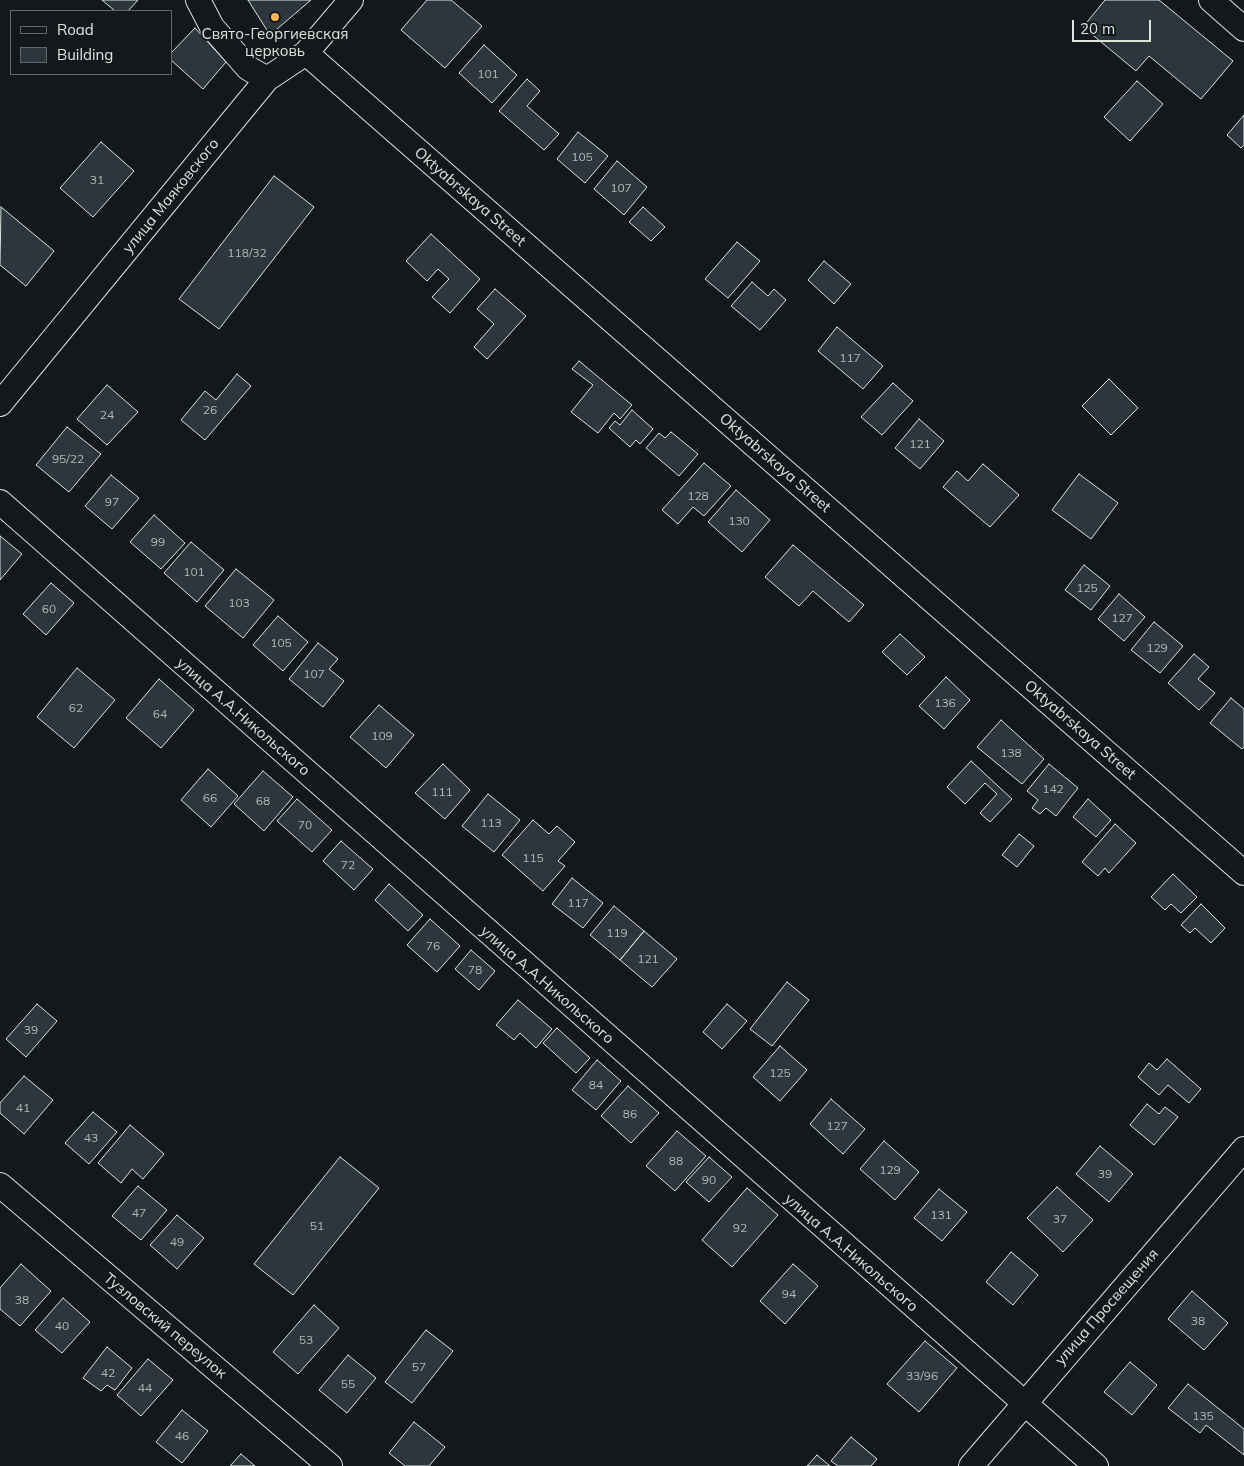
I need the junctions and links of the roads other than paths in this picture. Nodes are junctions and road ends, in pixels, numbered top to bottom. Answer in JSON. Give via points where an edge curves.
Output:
{"nodes":[{"id":1,"x":198,"y":0,"type":"edge"},
{"id":2,"x":351,"y":0,"type":"edge"},
{"id":3,"x":1211,"y":0,"type":"edge"},
{"id":4,"x":1244,"y":29,"type":"edge"},
{"id":5,"x":306,"y":53,"type":"junction"},
{"id":6,"x":267,"y":79,"type":"junction"},
{"id":7,"x":0,"y":404,"type":"edge"},
{"id":8,"x":0,"y":502,"type":"edge"},
{"id":9,"x":1244,"y":873,"type":"edge"},
{"id":10,"x":1244,"y":1149,"type":"edge"},
{"id":11,"x":0,"y":1186,"type":"edge"},
{"id":12,"x":1024,"y":1405,"type":"junction"},
{"id":13,"x":330,"y":1466,"type":"edge"},
{"id":14,"x":970,"y":1466,"type":"edge"},
{"id":15,"x":1096,"y":1466,"type":"edge"}],
"edges":[{"from":1,"to":6,"type":"street","via":[[212,27],[248,68]]},
{"from":2,"to":5,"type":"street","name":"улица Маяковского"},
{"from":3,"to":4,"type":"street"},
{"from":5,"to":6,"type":"street","name":"улица Маяковского"},
{"from":5,"to":9,"type":"street","name":"Oktyabrskaya Street"},
{"from":6,"to":7,"type":"street","name":"улица Маяковского"},
{"from":8,"to":12,"type":"street","name":"улица А.А.Никольского"},
{"from":10,"to":12,"type":"street","name":"улица Просвещения"},
{"from":11,"to":13,"type":"street","name":"Тузловский переулок"},
{"from":12,"to":14,"type":"street","name":"улица Просвещения"},
{"from":12,"to":15,"type":"street","name":"улица А.А.Никольского"}]}
